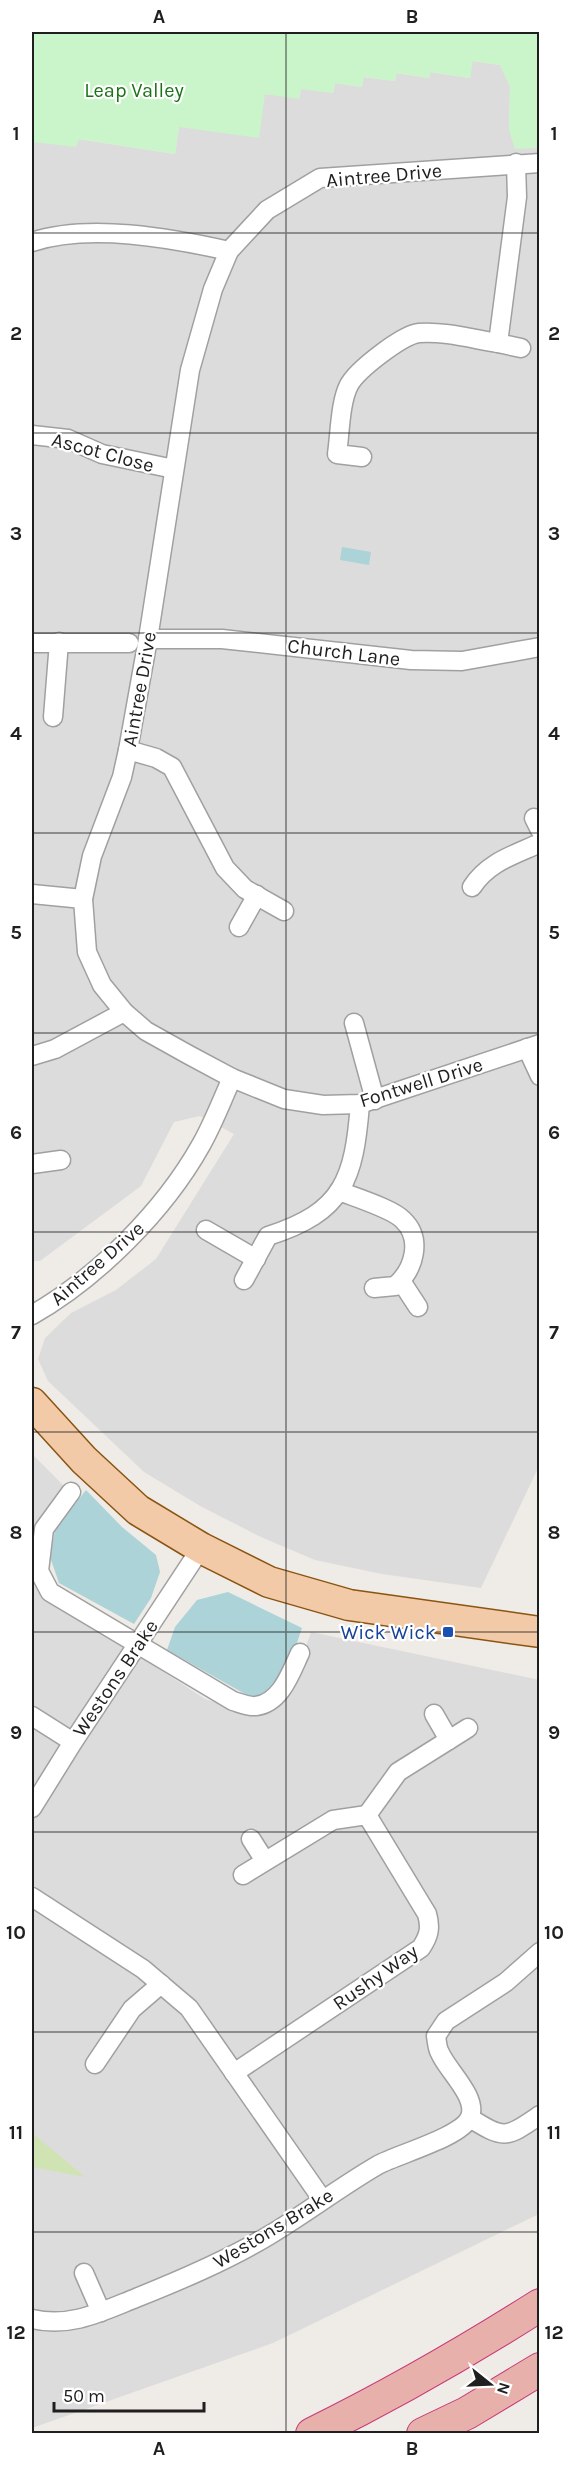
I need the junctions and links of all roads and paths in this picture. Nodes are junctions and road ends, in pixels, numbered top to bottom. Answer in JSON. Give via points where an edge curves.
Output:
{"nodes":[{"id":1,"x":516,"y":163,"type":"junction"},
{"id":2,"x":540,"y":163,"type":"edge"},
{"id":3,"x":32,"y":242,"type":"edge"},
{"id":4,"x":229,"y":251,"type":"junction"},
{"id":5,"x":498,"y":343,"type":"junction"},
{"id":6,"x":520,"y":348,"type":"dead end"},
{"id":7,"x":32,"y":435,"type":"edge"},
{"id":8,"x":362,"y":457,"type":"dead end"},
{"id":9,"x":174,"y":470,"type":"junction"},
{"id":10,"x":148,"y":639,"type":"junction"},
{"id":11,"x":59,"y":642,"type":"junction"},
{"id":12,"x":32,"y":643,"type":"edge"},
{"id":13,"x":129,"y":643,"type":"dead end"},
{"id":14,"x":540,"y":647,"type":"edge"},
{"id":15,"x":53,"y":717,"type":"dead end"},
{"id":16,"x":128,"y":750,"type":"junction"},
{"id":17,"x":540,"y":843,"type":"edge"},
{"id":18,"x":472,"y":886,"type":"dead end"},
{"id":19,"x":32,"y":894,"type":"edge"},
{"id":20,"x":257,"y":895,"type":"junction"},
{"id":21,"x":83,"y":899,"type":"junction"},
{"id":22,"x":284,"y":911,"type":"dead end"},
{"id":23,"x":239,"y":927,"type":"dead end"},
{"id":24,"x":124,"y":1012,"type":"junction"},
{"id":25,"x":354,"y":1023,"type":"dead end"},
{"id":26,"x":533,"y":1046,"type":"edge"},
{"id":27,"x":32,"y":1056,"type":"edge"},
{"id":28,"x":540,"y":1076,"type":"edge"},
{"id":29,"x":232,"y":1078,"type":"junction"},
{"id":30,"x":368,"y":1102,"type":"junction"},
{"id":31,"x":61,"y":1160,"type":"dead end"},
{"id":32,"x":33,"y":1170,"type":"edge"},
{"id":33,"x":339,"y":1191,"type":"junction"},
{"id":34,"x":206,"y":1230,"type":"dead end"},
{"id":35,"x":256,"y":1258,"type":"junction"},
{"id":36,"x":244,"y":1280,"type":"dead end"},
{"id":37,"x":401,"y":1281,"type":"junction"},
{"id":38,"x":374,"y":1288,"type":"dead end"},
{"id":39,"x":418,"y":1307,"type":"dead end"},
{"id":40,"x":32,"y":1316,"type":"edge"},
{"id":41,"x":32,"y":1403,"type":"edge"},
{"id":42,"x":71,"y":1492,"type":"dead end"},
{"id":43,"x":201,"y":1548,"type":"junction"},
{"id":44,"x":540,"y":1632,"type":"edge"},
{"id":45,"x":138,"y":1643,"type":"junction"},
{"id":46,"x":300,"y":1653,"type":"dead end"},
{"id":47,"x":434,"y":1714,"type":"dead end"},
{"id":48,"x":32,"y":1716,"type":"edge"},
{"id":49,"x":468,"y":1728,"type":"dead end"},
{"id":50,"x":450,"y":1740,"type":"junction"},
{"id":51,"x":73,"y":1742,"type":"junction"},
{"id":52,"x":32,"y":1808,"type":"edge"},
{"id":53,"x":367,"y":1815,"type":"junction"},
{"id":54,"x":251,"y":1839,"type":"dead end"},
{"id":55,"x":265,"y":1861,"type":"junction"},
{"id":56,"x":243,"y":1875,"type":"dead end"},
{"id":57,"x":32,"y":1897,"type":"edge"},
{"id":58,"x":540,"y":1952,"type":"edge"},
{"id":59,"x":161,"y":1984,"type":"junction"},
{"id":60,"x":95,"y":2064,"type":"dead end"},
{"id":61,"x":234,"y":2073,"type":"junction"},
{"id":62,"x":540,"y":2115,"type":"edge"},
{"id":63,"x":470,"y":2118,"type":"junction"},
{"id":64,"x":322,"y":2199,"type":"junction"},
{"id":65,"x":84,"y":2273,"type":"dead end"},
{"id":66,"x":540,"y":2305,"type":"edge"},
{"id":67,"x":101,"y":2313,"type":"junction"},
{"id":68,"x":32,"y":2319,"type":"edge"},
{"id":69,"x":540,"y":2369,"type":"edge"},
{"id":70,"x":312,"y":2433,"type":"edge"},
{"id":71,"x":423,"y":2433,"type":"edge"}],
"edges":[{"from":1,"to":2,"type":"street","name":"Aintree Drive"},
{"from":1,"to":4,"type":"street","name":"Aintree Drive","via":[[320,178],[267,210]]},
{"from":1,"to":5,"type":"street","via":[[517,196]]},
{"from":3,"to":4,"type":"street","via":[[60,236],[132,234]]},
{"from":4,"to":9,"type":"street","name":"Aintree Drive","via":[[213,289],[190,370]]},
{"from":5,"to":6,"type":"street"},
{"from":5,"to":8,"type":"street","via":[[419,333],[375,359],[349,385],[337,454]]},
{"from":7,"to":9,"type":"street","name":"Ascot Close","via":[[68,439],[102,454]]},
{"from":9,"to":10,"type":"street","name":"Aintree Drive"},
{"from":10,"to":14,"type":"street","name":"Church Lane","via":[[222,639],[411,660],[462,661]]},
{"from":10,"to":16,"type":"street","name":"Aintree Drive"},
{"from":11,"to":12,"type":"street"},
{"from":11,"to":13,"type":"street"},
{"from":11,"to":15,"type":"street"},
{"from":16,"to":20,"type":"street","via":[[172,767],[225,868],[245,889]]},
{"from":16,"to":21,"type":"street","name":"Aintree Drive","via":[[122,777],[92,856]]},
{"from":17,"to":18,"type":"street","via":[[491,865]]},
{"from":19,"to":21,"type":"street"},
{"from":20,"to":22,"type":"street"},
{"from":20,"to":23,"type":"street"},
{"from":21,"to":24,"type":"street","name":"Aintree Drive","via":[[87,952],[102,985]]},
{"from":24,"to":27,"type":"street"},
{"from":24,"to":29,"type":"street","name":"Aintree Drive","via":[[146,1031]]},
{"from":25,"to":30,"type":"street"},
{"from":26,"to":28,"type":"street"},
{"from":26,"to":30,"type":"street","name":"Fontwell Drive"},
{"from":29,"to":30,"type":"street","name":"Fontwell Drive","via":[[284,1099],[323,1105]]},
{"from":29,"to":40,"type":"street","name":"Aintree Drive","via":[[201,1146],[151,1216],[99,1267]]},
{"from":30,"to":33,"type":"street","via":[[350,1174]]},
{"from":31,"to":32,"type":"street"},
{"from":33,"to":35,"type":"street","via":[[318,1214],[268,1236]]},
{"from":33,"to":37,"type":"street","via":[[403,1218],[413,1232],[415,1254]]},
{"from":34,"to":35,"type":"street"},
{"from":35,"to":36,"type":"street"},
{"from":37,"to":38,"type":"street","via":[[388,1288]]},
{"from":37,"to":39,"type":"street"},
{"from":41,"to":43,"type":"main road","via":[[84,1460],[138,1510]]},
{"from":42,"to":45,"type":"street","via":[[44,1529],[39,1571],[50,1592]]},
{"from":43,"to":44,"type":"main road","via":[[269,1582],[349,1605]]},
{"from":43,"to":45,"type":"street","name":"Westons Brake"},
{"from":45,"to":46,"type":"street","via":[[233,1701],[255,1706],[268,1702],[284,1687]]},
{"from":45,"to":51,"type":"street","name":"Westons Brake"},
{"from":47,"to":50,"type":"street"},
{"from":48,"to":51,"type":"street"},
{"from":49,"to":50,"type":"street"},
{"from":50,"to":53,"type":"street","via":[[398,1772]]},
{"from":51,"to":52,"type":"street","name":"Westons Brake"},
{"from":53,"to":55,"type":"street","via":[[333,1820]]},
{"from":53,"to":61,"type":"street","name":"Rushy Way","via":[[427,1914],[427,1939],[421,1948]]},
{"from":54,"to":55,"type":"street"},
{"from":55,"to":56,"type":"street"},
{"from":57,"to":59,"type":"street"},
{"from":58,"to":63,"type":"street","via":[[506,1982],[446,2021],[436,2036],[439,2053],[466,2093]]},
{"from":59,"to":60,"type":"street","via":[[132,2009]]},
{"from":59,"to":61,"type":"street","via":[[189,2008]]},
{"from":61,"to":64,"type":"street"},
{"from":62,"to":63,"type":"street","via":[[513,2133],[503,2134]]},
{"from":63,"to":64,"type":"street","name":"Westons Brake","via":[[458,2129],[381,2163]]},
{"from":64,"to":67,"type":"street","name":"Westons Brake","via":[[268,2236],[195,2274]]},
{"from":65,"to":67,"type":"street"},
{"from":66,"to":70,"type":"highway","via":[[479,2344]]},
{"from":67,"to":68,"type":"street","name":"Westons Brake","via":[[63,2322]]},
{"from":69,"to":71,"type":"highway","via":[[467,2413]]}]}
